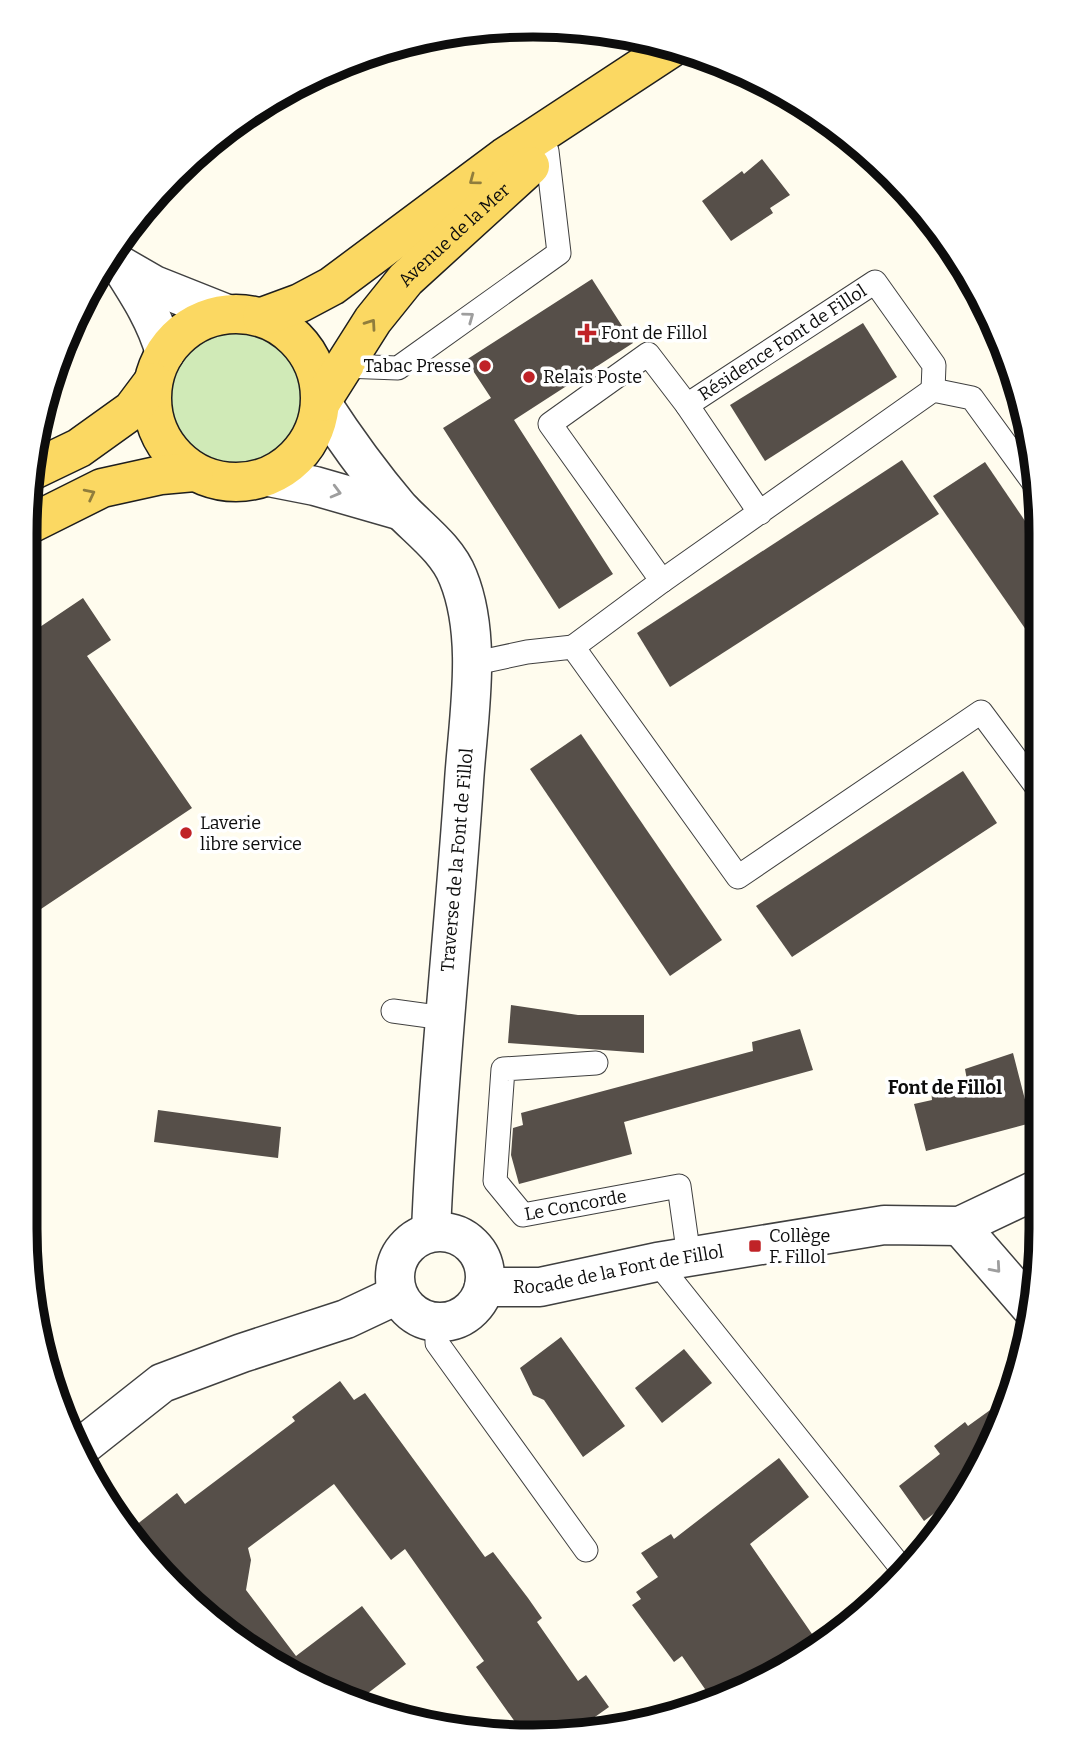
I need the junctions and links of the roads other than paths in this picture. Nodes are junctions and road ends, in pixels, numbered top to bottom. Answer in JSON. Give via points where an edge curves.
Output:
{"nodes":[{"id":1,"x":662,"y":54,"type":"edge"},
{"id":2,"x":612,"y":88,"type":"junction"},
{"id":3,"x":547,"y":151,"type":"junction"},
{"id":4,"x":116,"y":263,"type":"edge"},
{"id":5,"x":116,"y":263,"type":"edge"},
{"id":6,"x":244,"y":316,"type":"junction"},
{"id":7,"x":343,"y":366,"type":"junction"},
{"id":8,"x":159,"y":368,"type":"junction"},
{"id":9,"x":933,"y":390,"type":"junction"},
{"id":10,"x":321,"y":402,"type":"junction"},
{"id":11,"x":687,"y":405,"type":"junction"},
{"id":12,"x":41,"y":466,"type":"edge"},
{"id":13,"x":1025,"y":471,"type":"edge"},
{"id":14,"x":194,"y":472,"type":"junction"},
{"id":15,"x":269,"y":477,"type":"junction"},
{"id":16,"x":402,"y":510,"type":"junction"},
{"id":17,"x":760,"y":513,"type":"junction"},
{"id":18,"x":37,"y":521,"type":"edge"},
{"id":19,"x":662,"y":581,"type":"junction"},
{"id":20,"x":573,"y":647,"type":"junction"},
{"id":21,"x":471,"y":664,"type":"junction"},
{"id":22,"x":1029,"y":777,"type":"edge"},
{"id":23,"x":393,"y":1011,"type":"dead end"},
{"id":24,"x":444,"y":1018,"type":"junction"},
{"id":25,"x":596,"y":1063,"type":"dead end"},
{"id":26,"x":1029,"y":1193,"type":"edge"},
{"id":27,"x":960,"y":1226,"type":"junction"},
{"id":28,"x":431,"y":1232,"type":"junction"},
{"id":29,"x":673,"y":1260,"type":"junction"},
{"id":30,"x":484,"y":1287,"type":"junction"},
{"id":31,"x":397,"y":1295,"type":"junction"},
{"id":32,"x":1024,"y":1300,"type":"edge"},
{"id":33,"x":437,"y":1323,"type":"junction"},
{"id":34,"x":86,"y":1443,"type":"edge"},
{"id":35,"x":586,"y":1550,"type":"dead end"},
{"id":36,"x":899,"y":1564,"type":"edge"}],
"edges":[{"from":1,"to":2,"type":"main road","name":"Avenue de la Mer"},
{"from":2,"to":3,"type":"main road","name":"Avenue de la Mer"},
{"from":2,"to":6,"type":"main road","name":"Avenue de la Mer","one_way":true,"via":[[505,157],[332,286],[300,303]]},
{"from":7,"to":3,"type":"main road","name":"Avenue de la Mer","one_way":true,"via":[[407,279]]},
{"from":7,"to":3,"type":"lane","one_way":true,"via":[[398,368],[559,253]]},
{"from":4,"to":6,"type":"street","via":[[154,285]]},
{"from":5,"to":8,"type":"street","via":[[159,332]]},
{"from":6,"to":8,"type":"main road","via":[[203,321],[181,334]]},
{"from":6,"to":10,"type":"main road","via":[[286,330],[306,349],[318,374]]},
{"from":7,"to":10,"type":"main road","name":"Avenue de la Mer"},
{"from":8,"to":12,"type":"main road","via":[[132,410],[79,448]]},
{"from":8,"to":14,"type":"main road","via":[[153,409],[159,434],[174,456]]},
{"from":9,"to":11,"type":"lane","name":"Résidence Font de Fillol","via":[[934,365],[875,282]]},
{"from":9,"to":13,"type":"lane","via":[[972,398]]},
{"from":9,"to":17,"type":"lane"},
{"from":10,"to":15,"type":"main road","via":[[319,424],[309,443],[292,463]]},
{"from":10,"to":16,"type":"street","name":"Traverse de la Font de Fillol"},
{"from":11,"to":17,"type":"lane"},
{"from":11,"to":19,"type":"lane","via":[[648,354],[550,425]]},
{"from":14,"to":15,"type":"main road","via":[[244,483]]},
{"from":18,"to":14,"type":"main road","one_way":true,"via":[[102,488]]},
{"from":15,"to":16,"type":"street","name":"Traverse de la Font de Fillol","one_way":true},
{"from":16,"to":21,"type":"street","name":"Traverse de la Font de Fillol","via":[[430,536],[458,575],[470,617]]},
{"from":17,"to":19,"type":"lane"},
{"from":19,"to":20,"type":"lane"},
{"from":20,"to":21,"type":"lane"},
{"from":20,"to":22,"type":"lane","via":[[738,877],[981,712]]},
{"from":21,"to":24,"type":"street","name":"Traverse de la Font de Fillol"},
{"from":23,"to":24,"type":"lane"},
{"from":24,"to":28,"type":"street","name":"Traverse de la Font de Fillol"},
{"from":25,"to":29,"type":"lane","name":"Le Concorde","via":[[503,1069],[495,1181],[523,1215],[679,1186]]},
{"from":26,"to":27,"type":"street","name":"Rocade de la Font de Fillol"},
{"from":27,"to":29,"type":"street","name":"Rocade de la Font de Fillol","via":[[884,1226]]},
{"from":27,"to":32,"type":"street","one_way":true},
{"from":28,"to":30,"type":"street","via":[[457,1235],[477,1250],[485,1271]]},
{"from":28,"to":31,"type":"street","via":[[408,1244],[400,1255],[394,1282]]},
{"from":29,"to":30,"type":"street","name":"Rocade de la Font de Fillol","via":[[540,1287]]},
{"from":29,"to":36,"type":"lane"},
{"from":30,"to":33,"type":"street","via":[[475,1306],[464,1315]]},
{"from":31,"to":33,"type":"street","via":[[413,1314]]},
{"from":31,"to":34,"type":"street","via":[[346,1319],[162,1383]]},
{"from":33,"to":35,"type":"lane","via":[[437,1343]]}]}
